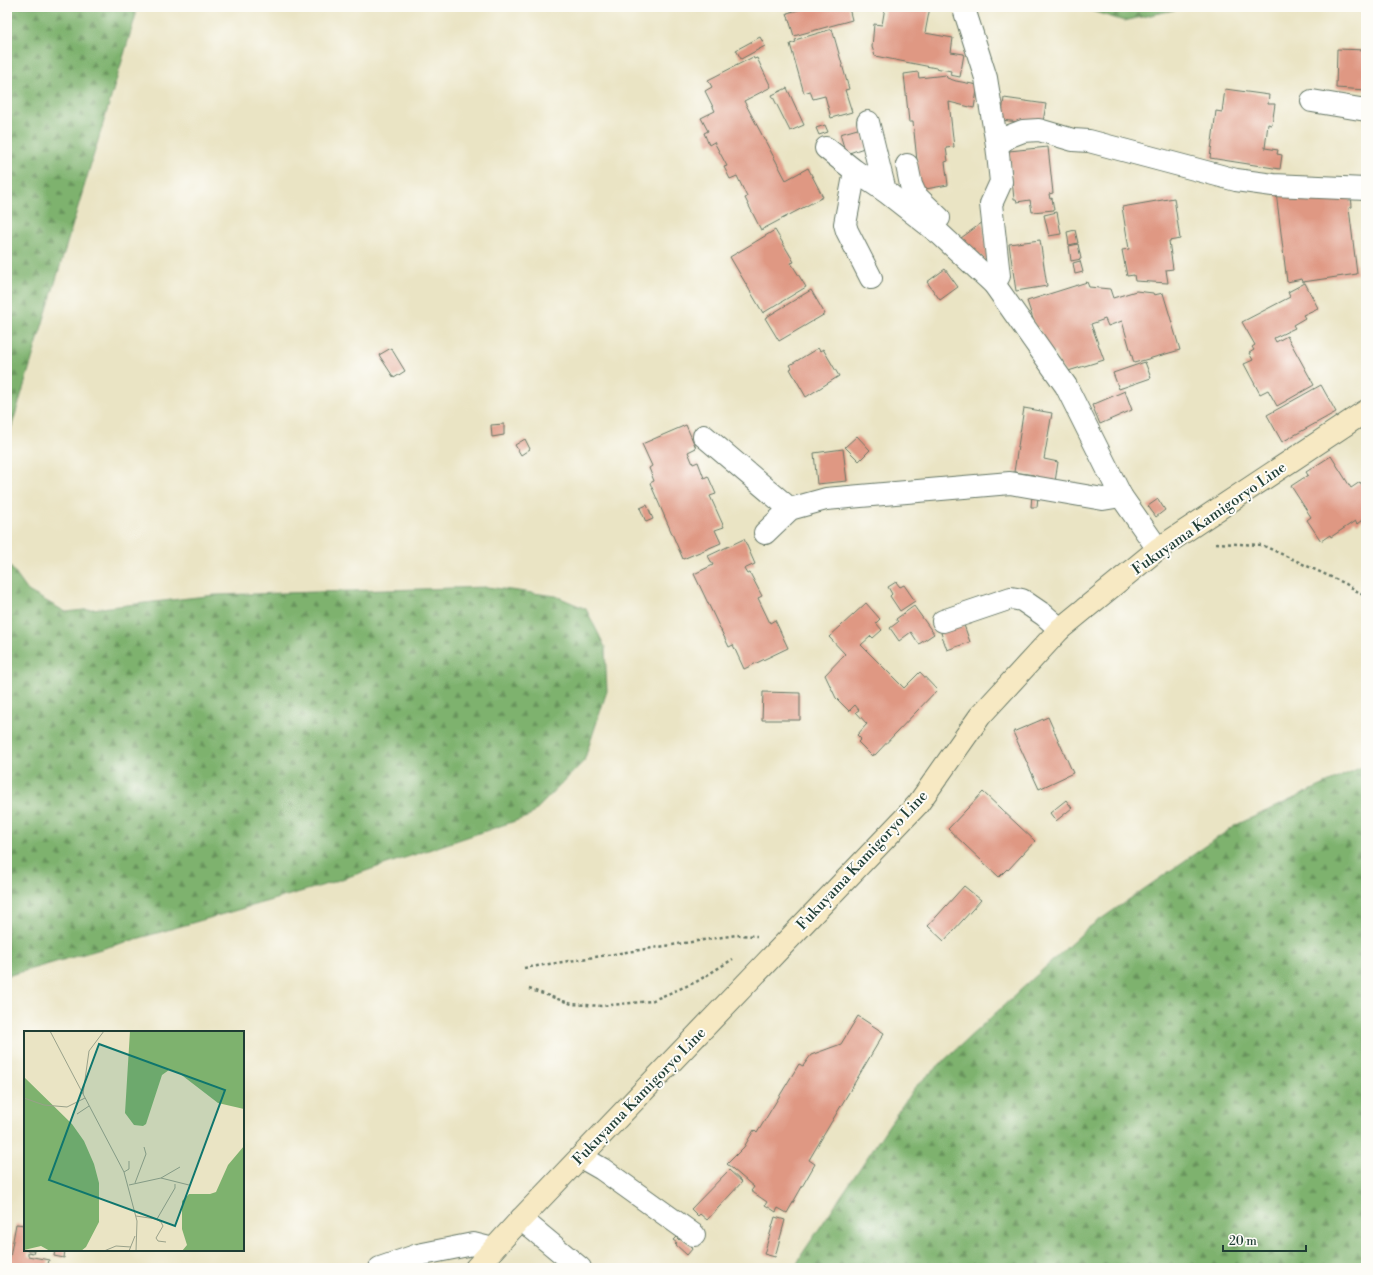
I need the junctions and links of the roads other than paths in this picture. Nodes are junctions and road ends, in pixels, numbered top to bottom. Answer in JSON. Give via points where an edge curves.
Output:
{"nodes":[{"id":1,"x":965,"y":12,"type":"dead end"},
{"id":2,"x":1312,"y":101,"type":"dead end"},
{"id":3,"x":1366,"y":110,"type":"edge"},
{"id":4,"x":868,"y":122,"type":"dead end"},
{"id":5,"x":997,"y":145,"type":"junction"},
{"id":6,"x":826,"y":148,"type":"dead end"},
{"id":7,"x":907,"y":165,"type":"dead end"},
{"id":8,"x":855,"y":170,"type":"junction"},
{"id":9,"x":1366,"y":188,"type":"edge"},
{"id":10,"x":885,"y":191,"type":"junction"},
{"id":11,"x":940,"y":234,"type":"junction"},
{"id":12,"x":871,"y":278,"type":"dead end"},
{"id":13,"x":994,"y":284,"type":"junction"},
{"id":14,"x":1366,"y":412,"type":"edge"},
{"id":15,"x":704,"y":436,"type":"dead end"},
{"id":16,"x":1121,"y":496,"type":"junction"},
{"id":17,"x":790,"y":509,"type":"junction"},
{"id":18,"x":765,"y":533,"type":"dead end"},
{"id":19,"x":1158,"y":549,"type":"junction"},
{"id":20,"x":943,"y":621,"type":"dead end"},
{"id":21,"x":1060,"y":629,"type":"junction"},
{"id":22,"x":581,"y":1157,"type":"junction"},
{"id":23,"x":521,"y":1219,"type":"junction"},
{"id":24,"x":694,"y":1235,"type":"dead end"},
{"id":25,"x":493,"y":1249,"type":"junction"},
{"id":26,"x":380,"y":1268,"type":"edge"},
{"id":27,"x":476,"y":1268,"type":"edge"},
{"id":28,"x":580,"y":1268,"type":"edge"}],
"edges":[{"from":1,"to":5,"type":"street","via":[[986,78]]},
{"from":2,"to":3,"type":"street"},
{"from":4,"to":10,"type":"street"},
{"from":5,"to":9,"type":"street","via":[[1023,131],[1039,130],[1236,180],[1273,185]]},
{"from":5,"to":13,"type":"street","via":[[1001,182],[991,204],[999,276]]},
{"from":6,"to":8,"type":"street"},
{"from":7,"to":11,"type":"street","via":[[916,196],[938,216],[942,225]]},
{"from":8,"to":10,"type":"street"},
{"from":8,"to":12,"type":"street","via":[[845,224]]},
{"from":10,"to":11,"type":"street"},
{"from":11,"to":13,"type":"street"},
{"from":13,"to":16,"type":"street","via":[[1066,386]]},
{"from":14,"to":19,"type":"main road","name":"Fukuyama Kamigoryo Line"},
{"from":15,"to":17,"type":"street"},
{"from":16,"to":17,"type":"street","via":[[1103,499],[1010,483],[826,499]]},
{"from":16,"to":19,"type":"street"},
{"from":17,"to":18,"type":"street"},
{"from":19,"to":21,"type":"main road","name":"Fukuyama Kamigoryo Line"},
{"from":20,"to":21,"type":"street","via":[[1011,598],[1022,600]]},
{"from":21,"to":22,"type":"main road","name":"Fukuyama Kamigoryo Line","via":[[980,716],[918,804]]},
{"from":22,"to":23,"type":"main road","name":"Fukuyama Kamigoryo Line"},
{"from":22,"to":24,"type":"street","via":[[602,1169]]},
{"from":23,"to":25,"type":"main road","name":"Fukuyama Kamigoryo Line"},
{"from":23,"to":28,"type":"street"},
{"from":25,"to":26,"type":"street","via":[[473,1244],[418,1255]]},
{"from":25,"to":27,"type":"main road","name":"Fukuyama Kamigoryo Line"}]}
